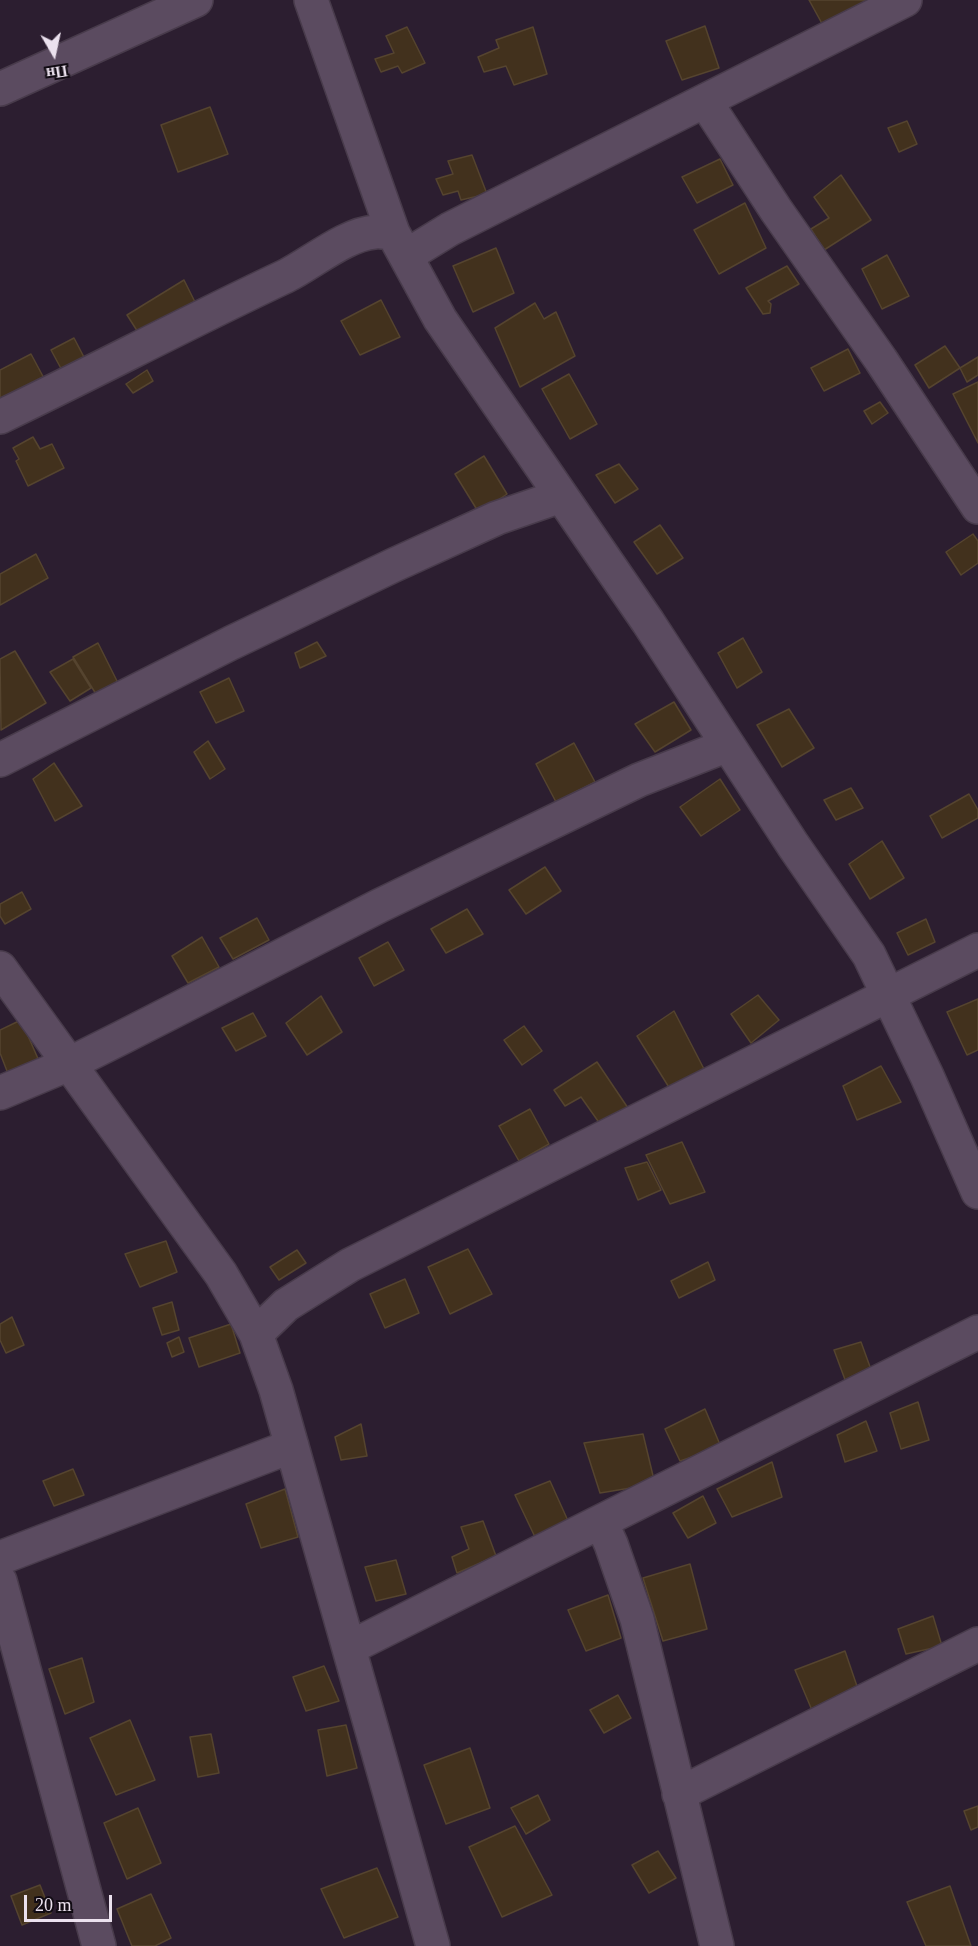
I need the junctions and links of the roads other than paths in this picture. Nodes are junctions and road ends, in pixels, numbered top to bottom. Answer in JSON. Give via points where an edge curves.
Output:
{"nodes":[{"id":1,"x":196,"y":0,"type":"edge"},
{"id":2,"x":311,"y":0,"type":"edge"},
{"id":3,"x":904,"y":0,"type":"edge"},
{"id":4,"x":0,"y":89,"type":"edge"},
{"id":5,"x":705,"y":101,"type":"junction"},
{"id":6,"x":400,"y":244,"type":"junction"},
{"id":7,"x":0,"y":417,"type":"edge"},
{"id":8,"x":561,"y":496,"type":"junction"},
{"id":9,"x":978,"y":507,"type":"edge"},
{"id":10,"x":728,"y":745,"type":"junction"},
{"id":11,"x":0,"y":759,"type":"edge"},
{"id":12,"x":978,"y":950,"type":"edge"},
{"id":13,"x":0,"y":968,"type":"edge"},
{"id":14,"x":889,"y":993,"type":"junction"},
{"id":15,"x":69,"y":1064,"type":"junction"},
{"id":16,"x":0,"y":1093,"type":"edge"},
{"id":17,"x":978,"y":1192,"type":"edge"},
{"id":18,"x":978,"y":1332,"type":"edge"},
{"id":19,"x":256,"y":1334,"type":"junction"},
{"id":20,"x":292,"y":1446,"type":"junction"},
{"id":21,"x":601,"y":1522,"type":"junction"},
{"id":22,"x":0,"y":1558,"type":"edge"},
{"id":23,"x":0,"y":1581,"type":"edge"},
{"id":24,"x":978,"y":1644,"type":"edge"},
{"id":25,"x":349,"y":1648,"type":"junction"},
{"id":26,"x":680,"y":1794,"type":"junction"},
{"id":27,"x":99,"y":1946,"type":"edge"},
{"id":28,"x":433,"y":1946,"type":"edge"},
{"id":29,"x":717,"y":1946,"type":"edge"}],
"edges":[{"from":1,"to":4,"type":"street"},
{"from":2,"to":6,"type":"street"},
{"from":3,"to":5,"type":"street"},
{"from":5,"to":6,"type":"street","via":[[450,229]]},
{"from":5,"to":9,"type":"street"},
{"from":6,"to":7,"type":"street","via":[[374,232],[342,243],[290,273]]},
{"from":6,"to":8,"type":"street","via":[[440,319]]},
{"from":8,"to":10,"type":"street"},
{"from":8,"to":11,"type":"street","via":[[497,518],[394,565]]},
{"from":10,"to":14,"type":"street","via":[[869,955]]},
{"from":10,"to":15,"type":"street","via":[[639,780],[379,906]]},
{"from":12,"to":14,"type":"street"},
{"from":13,"to":15,"type":"street"},
{"from":14,"to":17,"type":"street"},
{"from":14,"to":19,"type":"street","via":[[350,1265],[286,1305]]},
{"from":15,"to":16,"type":"street"},
{"from":15,"to":19,"type":"street","via":[[221,1274]]},
{"from":18,"to":21,"type":"street"},
{"from":19,"to":20,"type":"street"},
{"from":20,"to":22,"type":"street"},
{"from":20,"to":25,"type":"street"},
{"from":21,"to":25,"type":"street"},
{"from":21,"to":26,"type":"street","via":[[637,1619]]},
{"from":23,"to":27,"type":"street"},
{"from":24,"to":26,"type":"street"},
{"from":25,"to":28,"type":"street"},
{"from":26,"to":29,"type":"street"}]}
